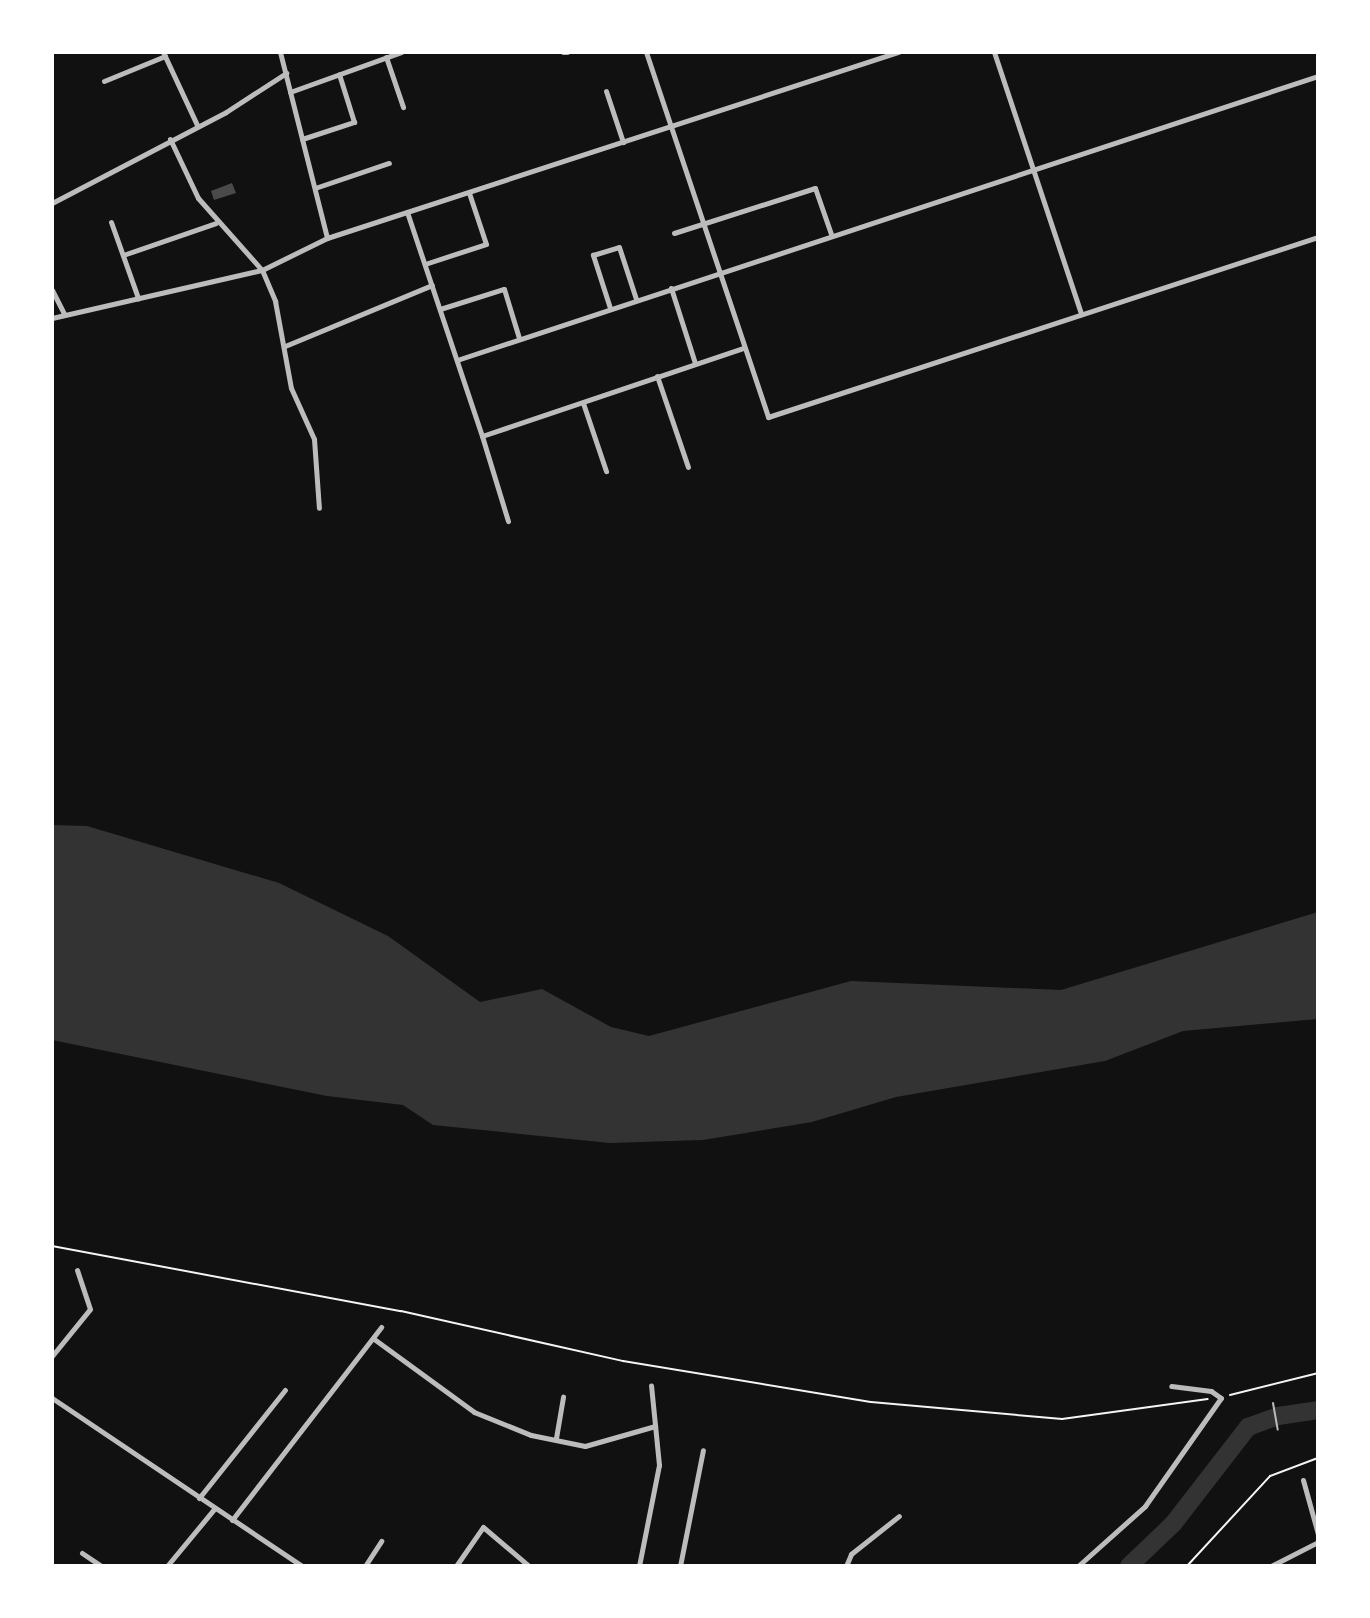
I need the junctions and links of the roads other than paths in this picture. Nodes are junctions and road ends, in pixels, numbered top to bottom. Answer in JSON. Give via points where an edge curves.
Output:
{"nodes":[{"id":1,"x":280,"y":52,"type":"edge"},
{"id":2,"x":401,"y":52,"type":"edge"},
{"id":3,"x":646,"y":52,"type":"edge"},
{"id":4,"x":898,"y":52,"type":"edge"},
{"id":5,"x":994,"y":52,"type":"edge"},
{"id":6,"x":164,"y":54,"type":"edge"},
{"id":7,"x":386,"y":57,"type":"junction"},
{"id":8,"x":286,"y":73,"type":"junction"},
{"id":9,"x":339,"y":74,"type":"junction"},
{"id":10,"x":1318,"y":76,"type":"edge"},
{"id":11,"x":104,"y":81,"type":"dead end"},
{"id":12,"x":606,"y":91,"type":"dead end"},
{"id":13,"x":290,"y":92,"type":"junction"},
{"id":14,"x":403,"y":107,"type":"dead end"},
{"id":15,"x":197,"y":125,"type":"junction"},
{"id":16,"x":672,"y":126,"type":"junction"},
{"id":17,"x":170,"y":139,"type":"junction"},
{"id":18,"x":302,"y":139,"type":"junction"},
{"id":19,"x":623,"y":142,"type":"junction"},
{"id":20,"x":389,"y":163,"type":"dead end"},
{"id":21,"x":1032,"y":168,"type":"junction"},
{"id":22,"x":315,"y":188,"type":"junction"},
{"id":23,"x":469,"y":193,"type":"junction"},
{"id":24,"x":52,"y":201,"type":"edge"},
{"id":25,"x":407,"y":212,"type":"junction"},
{"id":26,"x":111,"y":222,"type":"dead end"},
{"id":27,"x":216,"y":223,"type":"junction"},
{"id":28,"x":705,"y":224,"type":"junction"},
{"id":29,"x":674,"y":233,"type":"dead end"},
{"id":30,"x":831,"y":234,"type":"junction"},
{"id":31,"x":1318,"y":237,"type":"edge"},
{"id":32,"x":327,"y":238,"type":"junction"},
{"id":33,"x":123,"y":255,"type":"junction"},
{"id":34,"x":425,"y":264,"type":"junction"},
{"id":35,"x":262,"y":270,"type":"junction"},
{"id":36,"x":721,"y":271,"type":"junction"},
{"id":37,"x":432,"y":285,"type":"junction"},
{"id":38,"x":671,"y":288,"type":"junction"},
{"id":39,"x":52,"y":290,"type":"edge"},
{"id":40,"x":138,"y":298,"type":"junction"},
{"id":41,"x":636,"y":299,"type":"junction"},
{"id":42,"x":610,"y":308,"type":"junction"},
{"id":43,"x":440,"y":309,"type":"junction"},
{"id":44,"x":64,"y":314,"type":"junction"},
{"id":45,"x":1081,"y":314,"type":"junction"},
{"id":46,"x":52,"y":318,"type":"edge"},
{"id":47,"x":519,"y":338,"type":"junction"},
{"id":48,"x":285,"y":346,"type":"junction"},
{"id":49,"x":744,"y":348,"type":"junction"},
{"id":50,"x":457,"y":360,"type":"junction"},
{"id":51,"x":695,"y":363,"type":"junction"},
{"id":52,"x":657,"y":376,"type":"junction"},
{"id":53,"x":583,"y":403,"type":"junction"},
{"id":54,"x":482,"y":436,"type":"junction"},
{"id":55,"x":688,"y":467,"type":"dead end"},
{"id":56,"x":606,"y":471,"type":"dead end"},
{"id":57,"x":319,"y":508,"type":"dead end"},
{"id":58,"x":508,"y":521,"type":"dead end"},
{"id":59,"x":77,"y":1270,"type":"dead end"},
{"id":60,"x":381,"y":1327,"type":"dead end"},
{"id":61,"x":374,"y":1339,"type":"junction"},
{"id":62,"x":52,"y":1356,"type":"edge"},
{"id":63,"x":651,"y":1385,"type":"dead end"},
{"id":64,"x":1171,"y":1386,"type":"dead end"},
{"id":65,"x":285,"y":1390,"type":"dead end"},
{"id":66,"x":563,"y":1397,"type":"dead end"},
{"id":67,"x":52,"y":1398,"type":"edge"},
{"id":68,"x":1273,"y":1403,"type":"dead end"},
{"id":69,"x":655,"y":1426,"type":"junction"},
{"id":70,"x":1278,"y":1430,"type":"dead end"},
{"id":71,"x":556,"y":1438,"type":"junction"},
{"id":72,"x":703,"y":1450,"type":"dead end"},
{"id":73,"x":1303,"y":1480,"type":"dead end"},
{"id":74,"x":199,"y":1498,"type":"junction"},
{"id":75,"x":215,"y":1508,"type":"junction"},
{"id":76,"x":899,"y":1516,"type":"dead end"},
{"id":77,"x":232,"y":1520,"type":"junction"},
{"id":78,"x":1318,"y":1534,"type":"edge"},
{"id":79,"x":381,"y":1541,"type":"dead end"},
{"id":80,"x":1318,"y":1542,"type":"edge"},
{"id":81,"x":82,"y":1553,"type":"dead end"},
{"id":82,"x":101,"y":1566,"type":"edge"},
{"id":83,"x":167,"y":1566,"type":"edge"},
{"id":84,"x":302,"y":1566,"type":"edge"},
{"id":85,"x":365,"y":1566,"type":"edge"},
{"id":86,"x":456,"y":1566,"type":"edge"},
{"id":87,"x":529,"y":1566,"type":"edge"},
{"id":88,"x":639,"y":1566,"type":"edge"},
{"id":89,"x":680,"y":1566,"type":"edge"},
{"id":90,"x":846,"y":1566,"type":"edge"},
{"id":91,"x":1078,"y":1566,"type":"edge"},
{"id":92,"x":1271,"y":1566,"type":"edge"}],
"edges":[{"from":1,"to":8,"type":"street"},
{"from":2,"to":7,"type":"street"},
{"from":3,"to":16,"type":"street"},
{"from":4,"to":16,"type":"street"},
{"from":5,"to":21,"type":"street"},
{"from":6,"to":11,"type":"street"},
{"from":6,"to":15,"type":"street"},
{"from":7,"to":9,"type":"street"},
{"from":7,"to":14,"type":"street"},
{"from":8,"to":13,"type":"street"},
{"from":8,"to":15,"type":"street"},
{"from":9,"to":13,"type":"street"},
{"from":9,"to":18,"type":"street","via":[[354,122]]},
{"from":10,"to":21,"type":"street"},
{"from":12,"to":19,"type":"street"},
{"from":13,"to":18,"type":"street"},
{"from":15,"to":17,"type":"street"},
{"from":16,"to":19,"type":"street"},
{"from":16,"to":28,"type":"street"},
{"from":17,"to":24,"type":"street"},
{"from":17,"to":27,"type":"street"},
{"from":18,"to":22,"type":"street"},
{"from":19,"to":23,"type":"street"},
{"from":20,"to":22,"type":"street"},
{"from":21,"to":30,"type":"street"},
{"from":21,"to":45,"type":"street"},
{"from":22,"to":32,"type":"street"},
{"from":23,"to":25,"type":"street"},
{"from":23,"to":34,"type":"street","via":[[486,244]]},
{"from":25,"to":32,"type":"street"},
{"from":25,"to":34,"type":"street"},
{"from":26,"to":33,"type":"street"},
{"from":27,"to":33,"type":"street"},
{"from":27,"to":35,"type":"street"},
{"from":28,"to":29,"type":"street"},
{"from":28,"to":30,"type":"street","via":[[815,188]]},
{"from":28,"to":36,"type":"street"},
{"from":30,"to":36,"type":"street"},
{"from":31,"to":45,"type":"street"},
{"from":32,"to":35,"type":"street"},
{"from":33,"to":40,"type":"street"},
{"from":34,"to":37,"type":"street"},
{"from":35,"to":40,"type":"street"},
{"from":35,"to":48,"type":"street"},
{"from":36,"to":38,"type":"street"},
{"from":36,"to":49,"type":"street"},
{"from":37,"to":43,"type":"street"},
{"from":37,"to":48,"type":"street"},
{"from":38,"to":41,"type":"street"},
{"from":38,"to":51,"type":"street"},
{"from":39,"to":44,"type":"street"},
{"from":40,"to":44,"type":"street"},
{"from":41,"to":42,"type":"street"},
{"from":41,"to":42,"type":"street","via":[[619,247],[593,255]]},
{"from":42,"to":47,"type":"street"},
{"from":43,"to":47,"type":"street","via":[[504,289]]},
{"from":43,"to":50,"type":"street"},
{"from":44,"to":46,"type":"street"},
{"from":45,"to":49,"type":"street","via":[[768,417]]},
{"from":47,"to":50,"type":"street"},
{"from":48,"to":57,"type":"street","via":[[291,388],[314,439]]},
{"from":49,"to":51,"type":"street"},
{"from":50,"to":54,"type":"street"},
{"from":51,"to":52,"type":"street"},
{"from":52,"to":53,"type":"street"},
{"from":52,"to":55,"type":"street"},
{"from":53,"to":54,"type":"street"},
{"from":53,"to":56,"type":"street"},
{"from":54,"to":58,"type":"street"},
{"from":59,"to":62,"type":"street","via":[[90,1309]]},
{"from":60,"to":61,"type":"street"},
{"from":61,"to":71,"type":"street","via":[[490,1421]]},
{"from":61,"to":77,"type":"street"},
{"from":63,"to":69,"type":"street"},
{"from":64,"to":91,"type":"street","via":[[1211,1391],[1221,1398],[1145,1506]]},
{"from":65,"to":74,"type":"street"},
{"from":66,"to":71,"type":"street"},
{"from":67,"to":74,"type":"street"},
{"from":68,"to":70,"type":"lane"},
{"from":69,"to":71,"type":"street","via":[[585,1446]]},
{"from":69,"to":88,"type":"street","via":[[659,1465]]},
{"from":72,"to":89,"type":"street"},
{"from":73,"to":78,"type":"street"},
{"from":74,"to":75,"type":"street"},
{"from":75,"to":77,"type":"street"},
{"from":75,"to":83,"type":"street"},
{"from":76,"to":90,"type":"street","via":[[851,1554]]},
{"from":77,"to":84,"type":"street"},
{"from":79,"to":85,"type":"street"},
{"from":80,"to":92,"type":"street"},
{"from":81,"to":82,"type":"street"},
{"from":86,"to":87,"type":"street","via":[[483,1527]]}]}
